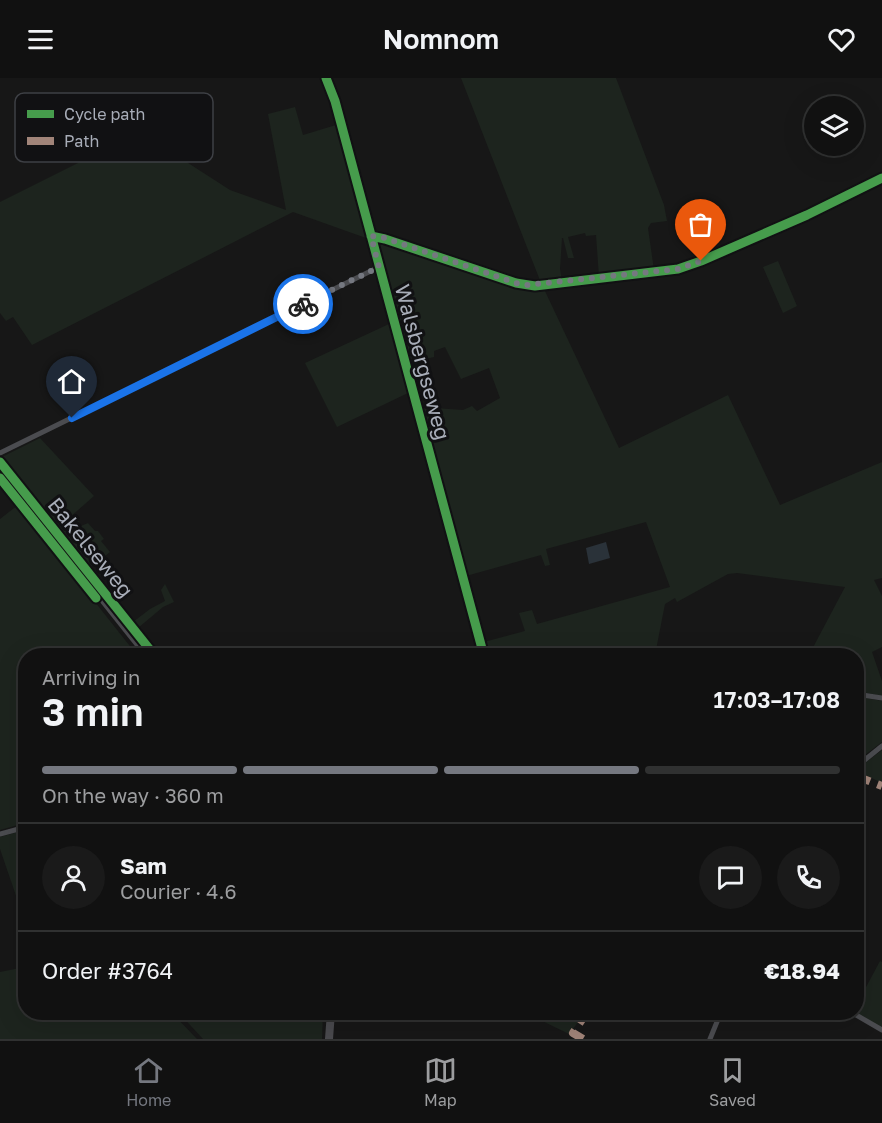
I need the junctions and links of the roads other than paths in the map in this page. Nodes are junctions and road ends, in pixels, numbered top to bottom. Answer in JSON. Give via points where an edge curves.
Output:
{"nodes":[{"id":1,"x":326,"y":78,"type":"edge"},
{"id":2,"x":882,"y":178,"type":"edge"},
{"id":3,"x":371,"y":236,"type":"junction"},
{"id":4,"x":379,"y":267,"type":"junction"},
{"id":5,"x":0,"y":453,"type":"edge"},
{"id":6,"x":0,"y":470,"type":"edge"},
{"id":7,"x":142,"y":648,"type":"edge"},
{"id":8,"x":481,"y":648,"type":"edge"},
{"id":9,"x":864,"y":695,"type":"edge"},
{"id":10,"x":882,"y":698,"type":"edge"},
{"id":11,"x":882,"y":746,"type":"edge"},
{"id":12,"x":864,"y":761,"type":"edge"},
{"id":13,"x":18,"y":829,"type":"edge"},
{"id":14,"x":0,"y":834,"type":"edge"},
{"id":15,"x":331,"y":1020,"type":"edge"},
{"id":16,"x":718,"y":1020,"type":"edge"},
{"id":17,"x":864,"y":1020,"type":"edge"},
{"id":18,"x":882,"y":1030,"type":"edge"},
{"id":19,"x":330,"y":1039,"type":"edge"},
{"id":20,"x":710,"y":1039,"type":"edge"}],
"edges":[{"from":1,"to":3,"type":"street","name":"Walsbergseweg"},
{"from":2,"to":3,"type":"street","via":[[807,215],[678,269],[535,285],[516,283]]},
{"from":3,"to":4,"type":"street","name":"Walsbergseweg"},
{"from":4,"to":5,"type":"street"},
{"from":4,"to":8,"type":"street","name":"Walsbergseweg"},
{"from":6,"to":7,"type":"main road","name":"Bakelseweg"},
{"from":9,"to":10,"type":"street"},
{"from":11,"to":12,"type":"street"},
{"from":13,"to":14,"type":"street"},
{"from":15,"to":19,"type":"main road"},
{"from":16,"to":20,"type":"street"},
{"from":17,"to":18,"type":"street"}]}
